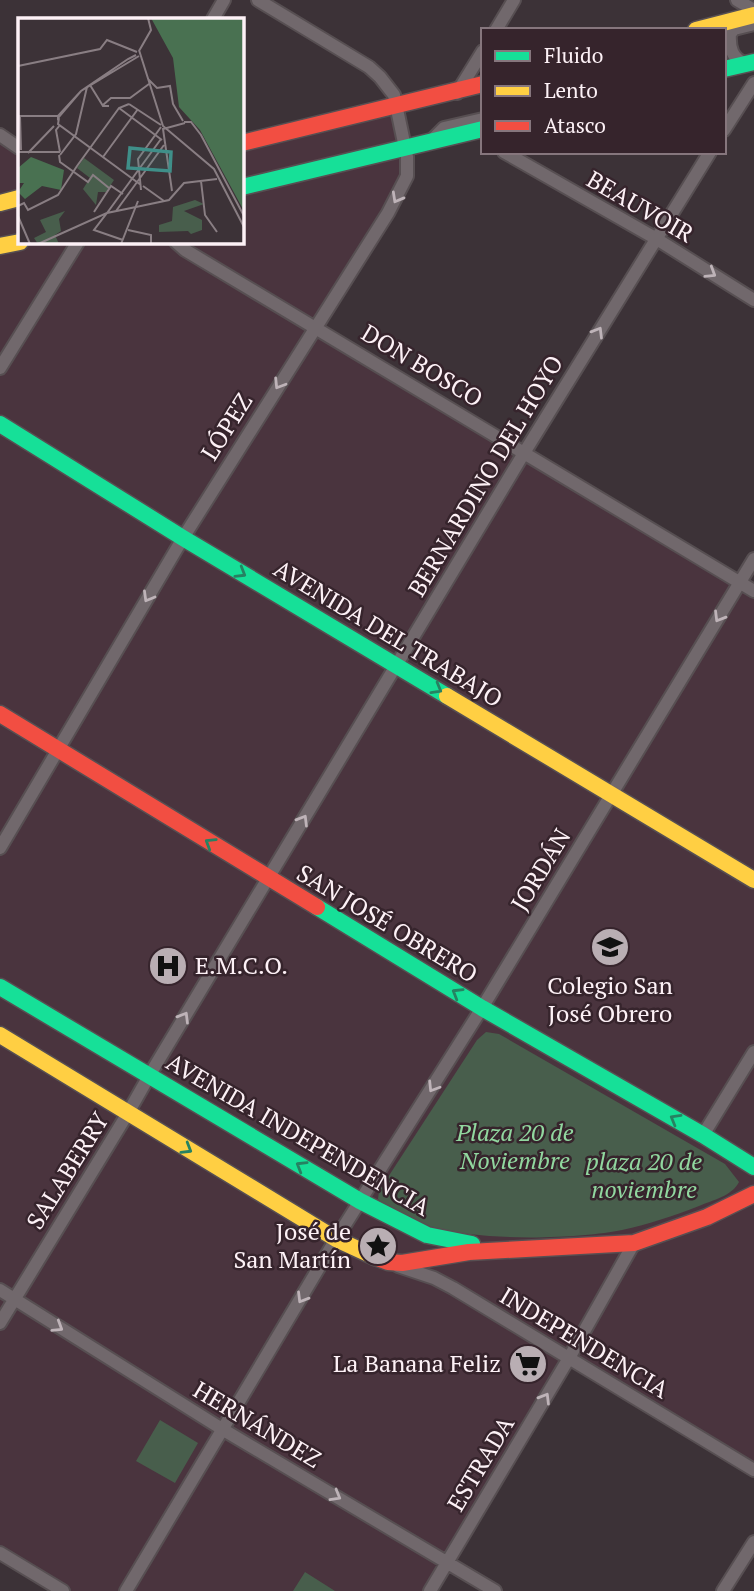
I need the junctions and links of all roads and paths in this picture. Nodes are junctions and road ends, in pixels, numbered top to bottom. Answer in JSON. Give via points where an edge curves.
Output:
{"nodes":[{"id":1,"x":224,"y":0,"type":"edge"},
{"id":2,"x":258,"y":0,"type":"edge"},
{"id":3,"x":514,"y":0,"type":"edge"},
{"id":4,"x":737,"y":0,"type":"edge"},
{"id":5,"x":754,"y":13,"type":"edge"},
{"id":6,"x":214,"y":18,"type":"edge"},
{"id":7,"x":754,"y":24,"type":"edge"},
{"id":8,"x":497,"y":28,"type":"edge"},
{"id":9,"x":703,"y":28,"type":"edge"},
{"id":10,"x":481,"y":54,"type":"edge"},
{"id":11,"x":750,"y":63,"type":"edge"},
{"id":12,"x":726,"y":69,"type":"edge"},
{"id":13,"x":754,"y":83,"type":"edge"},
{"id":14,"x":481,"y":85,"type":"edge"},
{"id":15,"x":460,"y":89,"type":"junction"},
{"id":16,"x":396,"y":104,"type":"junction"},
{"id":17,"x":481,"y":120,"type":"edge"},
{"id":18,"x":726,"y":127,"type":"edge"},
{"id":19,"x":481,"y":129,"type":"edge"},
{"id":20,"x":402,"y":132,"type":"junction"},
{"id":21,"x":462,"y":134,"type":"junction"},
{"id":22,"x":0,"y":135,"type":"edge"},
{"id":23,"x":481,"y":139,"type":"edge"},
{"id":24,"x":243,"y":143,"type":"edge"},
{"id":25,"x":418,"y":145,"type":"junction"},
{"id":26,"x":18,"y":147,"type":"edge"},
{"id":27,"x":508,"y":154,"type":"edge"},
{"id":28,"x":709,"y":154,"type":"edge"},
{"id":29,"x":243,"y":187,"type":"edge"},
{"id":30,"x":18,"y":198,"type":"edge"},
{"id":31,"x":0,"y":203,"type":"edge"},
{"id":32,"x":655,"y":238,"type":"junction"},
{"id":33,"x":18,"y":242,"type":"edge"},
{"id":34,"x":69,"y":243,"type":"edge"},
{"id":35,"x":77,"y":243,"type":"edge"},
{"id":36,"x":178,"y":244,"type":"edge"},
{"id":37,"x":0,"y":246,"type":"edge"},
{"id":38,"x":68,"y":258,"type":"junction"},
{"id":39,"x":754,"y":300,"type":"edge"},
{"id":40,"x":315,"y":326,"type":"junction"},
{"id":41,"x":0,"y":368,"type":"edge"},
{"id":42,"x":0,"y":424,"type":"edge"},
{"id":43,"x":524,"y":453,"type":"junction"},
{"id":44,"x":183,"y":538,"type":"junction"},
{"id":45,"x":754,"y":559,"type":"edge"},
{"id":46,"x":740,"y":583,"type":"junction"},
{"id":47,"x":754,"y":591,"type":"edge"},
{"id":48,"x":396,"y":665,"type":"junction"},
{"id":49,"x":0,"y":714,"type":"edge"},
{"id":50,"x":58,"y":749,"type":"junction"},
{"id":51,"x":612,"y":794,"type":"junction"},
{"id":52,"x":0,"y":848,"type":"edge"},
{"id":53,"x":268,"y":879,"type":"junction"},
{"id":54,"x":754,"y":880,"type":"edge"},
{"id":55,"x":0,"y":987,"type":"edge"},
{"id":56,"x":482,"y":1008,"type":"junction"},
{"id":57,"x":0,"y":1035,"type":"edge"},
{"id":58,"x":754,"y":1052,"type":"edge"},
{"id":59,"x":149,"y":1076,"type":"junction"},
{"id":60,"x":128,"y":1113,"type":"junction"},
{"id":61,"x":703,"y":1135,"type":"junction"},
{"id":62,"x":754,"y":1167,"type":"edge"},
{"id":63,"x":754,"y":1194,"type":"edge"},
{"id":64,"x":360,"y":1201,"type":"junction"},
{"id":65,"x":399,"y":1222,"type":"junction"},
{"id":66,"x":336,"y":1239,"type":"junction"},
{"id":67,"x":634,"y":1242,"type":"junction"},
{"id":68,"x":519,"y":1248,"type":"junction"},
{"id":69,"x":388,"y":1262,"type":"junction"},
{"id":70,"x":415,"y":1262,"type":"junction"},
{"id":71,"x":0,"y":1290,"type":"edge"},
{"id":72,"x":14,"y":1299,"type":"junction"},
{"id":73,"x":0,"y":1323,"type":"edge"},
{"id":74,"x":569,"y":1358,"type":"junction"},
{"id":75,"x":222,"y":1429,"type":"junction"},
{"id":76,"x":754,"y":1470,"type":"edge"},
{"id":77,"x":754,"y":1542,"type":"edge"},
{"id":78,"x":0,"y":1553,"type":"edge"},
{"id":79,"x":447,"y":1562,"type":"junction"},
{"id":80,"x":63,"y":1591,"type":"edge"},
{"id":81,"x":126,"y":1591,"type":"edge"},
{"id":82,"x":430,"y":1591,"type":"edge"},
{"id":83,"x":495,"y":1591,"type":"edge"},
{"id":84,"x":723,"y":1591,"type":"edge"}],
"edges":[{"from":1,"to":6,"type":"street"},
{"from":2,"to":16,"type":"street","via":[[369,67],[389,88]]},
{"from":3,"to":8,"type":"street"},
{"from":4,"to":5,"type":"street"},
{"from":5,"to":9,"type":"street"},
{"from":7,"to":11,"type":"street","via":[[730,34],[738,61]]},
{"from":10,"to":15,"type":"street"},
{"from":11,"to":12,"type":"street"},
{"from":13,"to":18,"type":"street"},
{"from":14,"to":15,"type":"street"},
{"from":15,"to":16,"type":"street"},
{"from":15,"to":20,"type":"street","via":[[450,98],[412,109]]},
{"from":16,"to":20,"type":"street"},
{"from":16,"to":24,"type":"street"},
{"from":17,"to":25,"type":"street","via":[[444,128]]},
{"from":19,"to":21,"type":"street"},
{"from":20,"to":25,"type":"street"},
{"from":21,"to":23,"type":"street"},
{"from":21,"to":25,"type":"street"},
{"from":22,"to":26,"type":"street"},
{"from":25,"to":29,"type":"street"},
{"from":25,"to":40,"type":"street","name":"LÓPEZ","one_way":true,"via":[[402,189]]},
{"from":27,"to":32,"type":"street","name":"BEAUVOIR"},
{"from":28,"to":32,"type":"street","name":"BERNARDINO DEL HOYO"},
{"from":30,"to":31,"type":"street"},
{"from":32,"to":39,"type":"street","name":"BEAUVOIR","one_way":true},
{"from":43,"to":32,"type":"street","name":"BERNARDINO DEL HOYO","one_way":true},
{"from":33,"to":37,"type":"street"},
{"from":34,"to":38,"type":"street"},
{"from":35,"to":38,"type":"street"},
{"from":36,"to":40,"type":"street","name":"DON BOSCO"},
{"from":38,"to":41,"type":"street"},
{"from":40,"to":43,"type":"street","name":"DON BOSCO"},
{"from":40,"to":44,"type":"street","name":"LÓPEZ","one_way":true},
{"from":42,"to":44,"type":"street","name":"AVENIDA DEL TRABAJO"},
{"from":43,"to":46,"type":"street","name":"DON BOSCO"},
{"from":43,"to":48,"type":"street","name":"BERNARDINO DEL HOYO"},
{"from":44,"to":48,"type":"street","name":"AVENIDA DEL TRABAJO","one_way":true},
{"from":44,"to":50,"type":"street","name":"LÓPEZ","one_way":true},
{"from":45,"to":46,"type":"street","name":"JORDÁN"},
{"from":46,"to":47,"type":"street","name":"DON BOSCO"},
{"from":46,"to":51,"type":"street","name":"JORDÁN","one_way":true},
{"from":48,"to":51,"type":"street","name":"AVENIDA DEL TRABAJO","one_way":true},
{"from":53,"to":48,"type":"street","name":"BERNARDINO DEL HOYO","one_way":true},
{"from":49,"to":50,"type":"street","name":"SAN JOSÉ OBRERO"},
{"from":50,"to":52,"type":"street","name":"LÓPEZ"},
{"from":53,"to":50,"type":"street","name":"SAN JOSÉ OBRERO","one_way":true},
{"from":51,"to":54,"type":"street","name":"AVENIDA DEL TRABAJO"},
{"from":51,"to":56,"type":"street","name":"JORDÁN"},
{"from":56,"to":53,"type":"street","name":"SAN JOSÉ OBRERO","one_way":true},
{"from":59,"to":53,"type":"street","name":"BERNARDINO DEL HOYO","one_way":true},
{"from":55,"to":59,"type":"street","name":"AVENIDA INDEPENDENCIA"},
{"from":61,"to":56,"type":"street","name":"SAN JOSÉ OBRERO","one_way":true},
{"from":56,"to":64,"type":"street","name":"JORDÁN","one_way":true},
{"from":57,"to":60,"type":"street"},
{"from":58,"to":61,"type":"street"},
{"from":59,"to":60,"type":"street","name":"SALABERRY"},
{"from":64,"to":59,"type":"street","name":"AVENIDA INDEPENDENCIA","one_way":true},
{"from":60,"to":66,"type":"street","one_way":true},
{"from":60,"to":72,"type":"street","name":"SALABERRY"},
{"from":61,"to":62,"type":"street","name":"SAN JOSÉ OBRERO"},
{"from":63,"to":67,"type":"street","via":[[706,1217]]},
{"from":64,"to":65,"type":"street","name":"AVENIDA INDEPENDENCIA"},
{"from":64,"to":66,"type":"street","name":"JORDÁN"},
{"from":65,"to":68,"type":"street","name":"AVENIDA INDEPENDENCIA","via":[[445,1240]]},
{"from":65,"to":70,"type":"street","via":[[423,1246]]},
{"from":66,"to":69,"type":"street"},
{"from":66,"to":75,"type":"street","name":"JORDÁN","one_way":true},
{"from":67,"to":68,"type":"street"},
{"from":67,"to":74,"type":"street","name":"ESTRADA"},
{"from":68,"to":70,"type":"street"},
{"from":69,"to":70,"type":"street"},
{"from":69,"to":74,"type":"street","name":"INDEPENDENCIA","via":[[443,1283]]},
{"from":71,"to":72,"type":"street","name":"HERNÁNDEZ"},
{"from":72,"to":73,"type":"street","name":"SALABERRY"},
{"from":72,"to":75,"type":"street","name":"HERNÁNDEZ","one_way":true},
{"from":74,"to":76,"type":"street","name":"INDEPENDENCIA"},
{"from":79,"to":74,"type":"street","name":"ESTRADA","one_way":true},
{"from":75,"to":79,"type":"street","name":"HERNÁNDEZ","one_way":true},
{"from":75,"to":81,"type":"street","name":"JORDÁN"},
{"from":77,"to":84,"type":"street"},
{"from":78,"to":80,"type":"street"},
{"from":79,"to":82,"type":"street","name":"ESTRADA"},
{"from":79,"to":83,"type":"street","name":"HERNÁNDEZ"}]}
